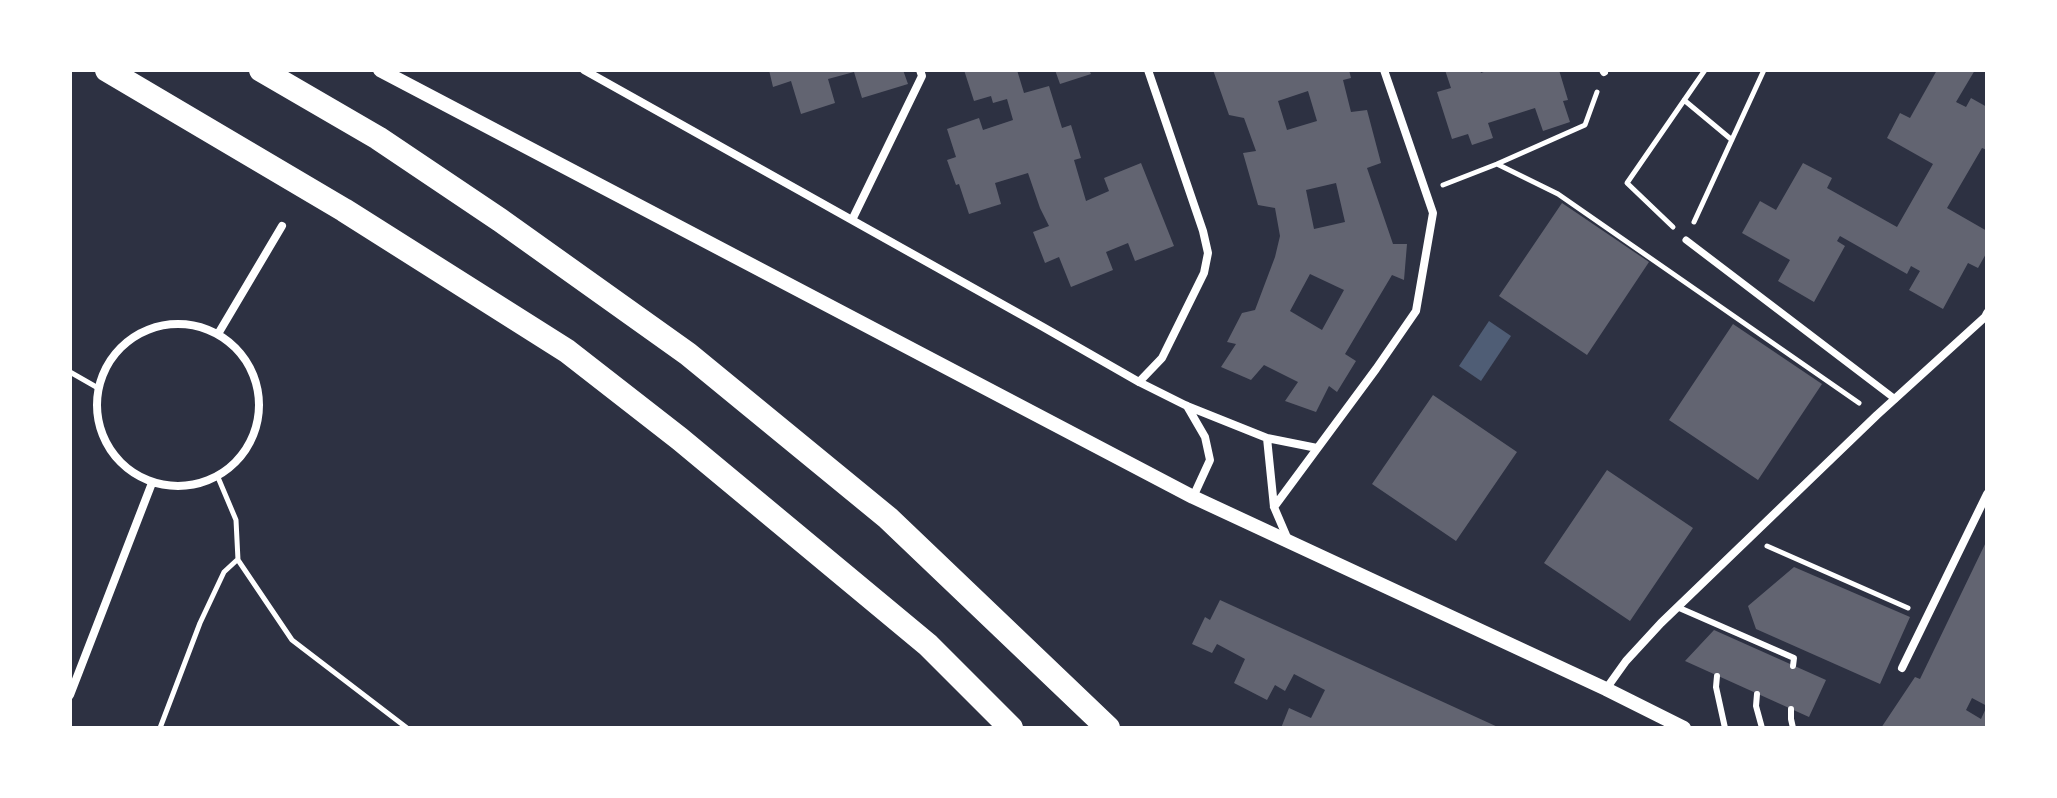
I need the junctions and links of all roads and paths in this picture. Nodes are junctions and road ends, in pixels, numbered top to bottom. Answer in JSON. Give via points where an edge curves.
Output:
{"nodes":[{"id":1,"x":107,"y":70,"type":"edge"},
{"id":2,"x":261,"y":70,"type":"edge"},
{"id":3,"x":380,"y":70,"type":"edge"},
{"id":4,"x":584,"y":70,"type":"edge"},
{"id":5,"x":920,"y":70,"type":"edge"},
{"id":6,"x":1148,"y":70,"type":"edge"},
{"id":7,"x":1384,"y":70,"type":"edge"},
{"id":8,"x":1705,"y":70,"type":"edge"},
{"id":9,"x":1764,"y":70,"type":"edge"},
{"id":10,"x":1604,"y":71,"type":"edge"},
{"id":11,"x":1684,"y":100,"type":"junction"},
{"id":12,"x":1732,"y":140,"type":"junction"},
{"id":13,"x":1497,"y":164,"type":"junction"},
{"id":14,"x":1426,"y":191,"type":"junction"},
{"id":15,"x":852,"y":220,"type":"junction"},
{"id":16,"x":282,"y":226,"type":"dead end"},
{"id":17,"x":1686,"y":240,"type":"junction"},
{"id":18,"x":1986,"y":316,"type":"edge"},
{"id":19,"x":218,"y":334,"type":"junction"},
{"id":20,"x":70,"y":372,"type":"edge"},
{"id":21,"x":1139,"y":382,"type":"junction"},
{"id":22,"x":98,"y":388,"type":"junction"},
{"id":23,"x":1895,"y":399,"type":"junction"},
{"id":24,"x":1187,"y":406,"type":"junction"},
{"id":25,"x":1877,"y":415,"type":"junction"},
{"id":26,"x":1267,"y":438,"type":"junction"},
{"id":27,"x":1317,"y":448,"type":"junction"},
{"id":28,"x":217,"y":475,"type":"junction"},
{"id":29,"x":152,"y":483,"type":"junction"},
{"id":30,"x":1987,"y":494,"type":"edge"},
{"id":31,"x":1193,"y":497,"type":"junction"},
{"id":32,"x":1274,"y":507,"type":"junction"},
{"id":33,"x":1748,"y":538,"type":"junction"},
{"id":34,"x":1290,"y":543,"type":"junction"},
{"id":35,"x":238,"y":560,"type":"junction"},
{"id":36,"x":1677,"y":607,"type":"junction"},
{"id":37,"x":1928,"y":615,"type":"junction"},
{"id":38,"x":1793,"y":666,"type":"dead end"},
{"id":39,"x":1902,"y":668,"type":"dead end"},
{"id":40,"x":1717,"y":676,"type":"dead end"},
{"id":41,"x":1606,"y":689,"type":"junction"},
{"id":42,"x":1757,"y":694,"type":"dead end"},
{"id":43,"x":70,"y":695,"type":"edge"},
{"id":44,"x":1791,"y":709,"type":"dead end"},
{"id":45,"x":160,"y":728,"type":"edge"},
{"id":46,"x":407,"y":728,"type":"edge"},
{"id":47,"x":1011,"y":728,"type":"edge"},
{"id":48,"x":1108,"y":728,"type":"edge"},
{"id":49,"x":1684,"y":728,"type":"edge"},
{"id":50,"x":1725,"y":728,"type":"edge"},
{"id":51,"x":1762,"y":728,"type":"edge"},
{"id":52,"x":1793,"y":728,"type":"edge"}],
"edges":[{"from":1,"to":47,"type":"highway","via":[[344,210],[567,351],[928,645]]},
{"from":2,"to":48,"type":"highway","via":[[378,138],[688,354],[888,518]]},
{"from":3,"to":31,"type":"street"},
{"from":4,"to":15,"type":"street"},
{"from":5,"to":15,"type":"street","via":[[922,76]]},
{"from":6,"to":21,"type":"street","via":[[1208,253],[1204,273],[1162,358]]},
{"from":7,"to":14,"type":"street"},
{"from":8,"to":11,"type":"path"},
{"from":9,"to":12,"type":"path"},
{"from":10,"to":13,"type":"path","via":[[1585,125]]},
{"from":11,"to":12,"type":"path"},
{"from":11,"to":17,"type":"path","via":[[1627,183]]},
{"from":12,"to":17,"type":"path"},
{"from":13,"to":14,"type":"path"},
{"from":13,"to":25,"type":"path","via":[[1558,194]]},
{"from":14,"to":27,"type":"street","via":[[1433,213],[1416,311]]},
{"from":15,"to":21,"type":"street"},
{"from":16,"to":19,"type":"street"},
{"from":17,"to":23,"type":"street"},
{"from":18,"to":23,"type":"street"},
{"from":19,"to":22,"type":"street","via":[[194,325],[144,330],[107,364]]},
{"from":19,"to":28,"type":"street","via":[[246,361],[259,399],[246,450]]},
{"from":20,"to":22,"type":"path"},
{"from":21,"to":24,"type":"street"},
{"from":22,"to":29,"type":"street","via":[[96,411],[113,456]]},
{"from":23,"to":25,"type":"street"},
{"from":24,"to":26,"type":"street"},
{"from":24,"to":31,"type":"street","via":[[1205,437],[1210,460]]},
{"from":25,"to":33,"type":"street"},
{"from":26,"to":27,"type":"street"},
{"from":26,"to":32,"type":"street"},
{"from":27,"to":32,"type":"street"},
{"from":28,"to":29,"type":"street","via":[[178,487]]},
{"from":28,"to":35,"type":"path","via":[[236,520]]},
{"from":29,"to":43,"type":"street"},
{"from":30,"to":37,"type":"street"},
{"from":31,"to":34,"type":"street"},
{"from":32,"to":34,"type":"street"},
{"from":33,"to":36,"type":"street"},
{"from":33,"to":37,"type":"path"},
{"from":34,"to":41,"type":"street"},
{"from":35,"to":45,"type":"path","via":[[224,572],[206,610]]},
{"from":35,"to":46,"type":"path","via":[[292,640]]},
{"from":36,"to":38,"type":"lane","via":[[1794,658]]},
{"from":36,"to":41,"type":"street"},
{"from":37,"to":39,"type":"street"},
{"from":40,"to":50,"type":"lane"},
{"from":41,"to":49,"type":"street"},
{"from":42,"to":51,"type":"lane"},
{"from":44,"to":52,"type":"lane"}]}
